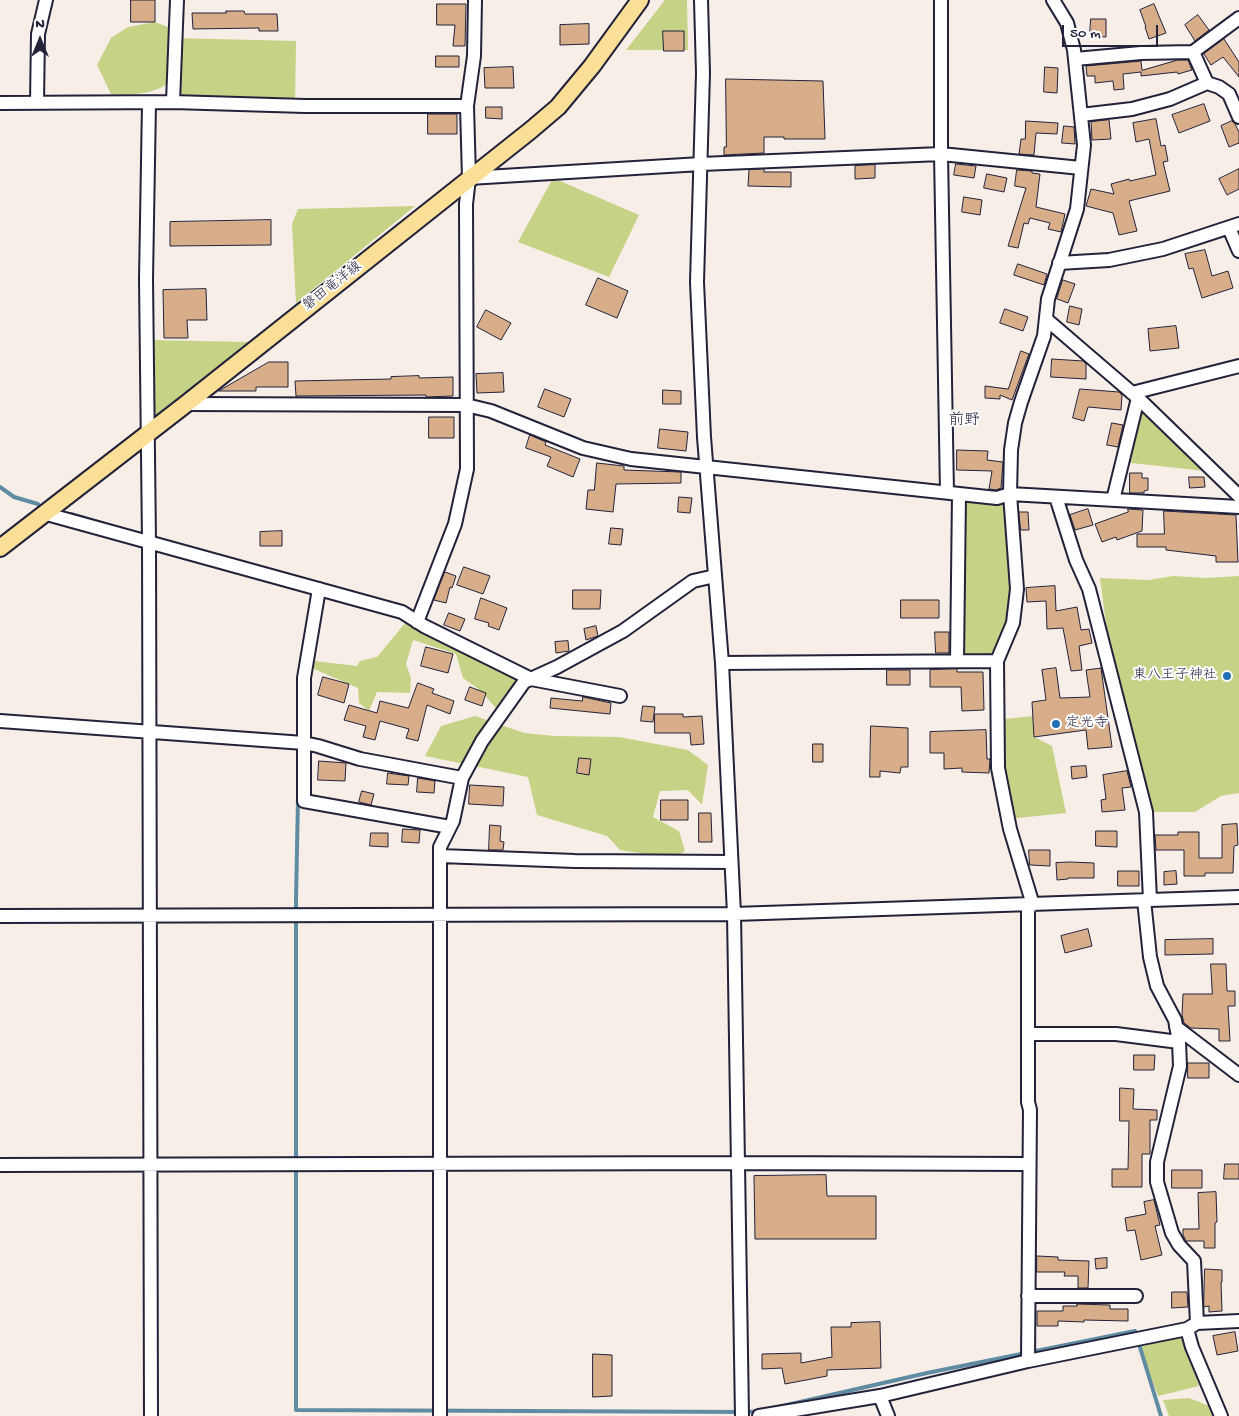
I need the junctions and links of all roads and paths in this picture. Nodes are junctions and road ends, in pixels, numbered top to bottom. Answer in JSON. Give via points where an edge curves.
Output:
{"nodes":[{"id":1,"x":46,"y":0,"type":"edge"},
{"id":2,"x":177,"y":0,"type":"edge"},
{"id":3,"x":475,"y":0,"type":"edge"},
{"id":4,"x":640,"y":0,"type":"edge"},
{"id":5,"x":701,"y":0,"type":"edge"},
{"id":6,"x":941,"y":0,"type":"edge"},
{"id":7,"x":1053,"y":0,"type":"edge"},
{"id":8,"x":1239,"y":18,"type":"edge"},
{"id":9,"x":1193,"y":52,"type":"junction"},
{"id":10,"x":1075,"y":59,"type":"junction"},
{"id":11,"x":1207,"y":84,"type":"junction"},
{"id":12,"x":0,"y":102,"type":"edge"},
{"id":13,"x":37,"y":102,"type":"junction"},
{"id":14,"x":173,"y":102,"type":"junction"},
{"id":15,"x":149,"y":103,"type":"junction"},
{"id":16,"x":467,"y":106,"type":"junction"},
{"id":17,"x":1081,"y":115,"type":"junction"},
{"id":18,"x":1239,"y":117,"type":"edge"},
{"id":19,"x":941,"y":154,"type":"junction"},
{"id":20,"x":701,"y":164,"type":"junction"},
{"id":21,"x":1081,"y":168,"type":"junction"},
{"id":22,"x":469,"y":178,"type":"junction"},
{"id":23,"x":1234,"y":226,"type":"edge"},
{"id":24,"x":1239,"y":251,"type":"edge"},
{"id":25,"x":1059,"y":263,"type":"junction"},
{"id":26,"x":1046,"y":319,"type":"junction"},
{"id":27,"x":1239,"y":366,"type":"edge"},
{"id":28,"x":1135,"y":395,"type":"junction"},
{"id":29,"x":186,"y":404,"type":"junction"},
{"id":30,"x":466,"y":405,"type":"junction"},
{"id":31,"x":148,"y":431,"type":"junction"},
{"id":32,"x":707,"y":468,"type":"junction"},
{"id":33,"x":953,"y":493,"type":"junction"},
{"id":34,"x":1010,"y":494,"type":"junction"},
{"id":35,"x":1239,"y":496,"type":"edge"},
{"id":36,"x":1056,"y":497,"type":"junction"},
{"id":37,"x":1113,"y":500,"type":"junction"},
{"id":38,"x":1239,"y":507,"type":"edge"},
{"id":39,"x":43,"y":513,"type":"junction"},
{"id":40,"x":149,"y":542,"type":"junction"},
{"id":41,"x":0,"y":548,"type":"edge"},
{"id":42,"x":715,"y":576,"type":"junction"},
{"id":43,"x":319,"y":589,"type":"junction"},
{"id":44,"x":417,"y":622,"type":"junction"},
{"id":45,"x":957,"y":661,"type":"junction"},
{"id":46,"x":997,"y":661,"type":"junction"},
{"id":47,"x":722,"y":663,"type":"junction"},
{"id":48,"x":531,"y":679,"type":"junction"},
{"id":49,"x":620,"y":696,"type":"dead end"},
{"id":50,"x":0,"y":721,"type":"edge"},
{"id":51,"x":150,"y":732,"type":"junction"},
{"id":52,"x":304,"y":744,"type":"junction"},
{"id":53,"x":462,"y":778,"type":"junction"},
{"id":54,"x":450,"y":827,"type":"junction"},
{"id":55,"x":440,"y":856,"type":"junction"},
{"id":56,"x":731,"y":862,"type":"junction"},
{"id":57,"x":1239,"y":897,"type":"edge"},
{"id":58,"x":1147,"y":900,"type":"junction"},
{"id":59,"x":1031,"y":905,"type":"junction"},
{"id":60,"x":734,"y":914,"type":"junction"},
{"id":61,"x":440,"y":915,"type":"junction"},
{"id":62,"x":0,"y":916,"type":"edge"},
{"id":63,"x":150,"y":916,"type":"junction"},
{"id":64,"x":1176,"y":1027,"type":"junction"},
{"id":65,"x":1028,"y":1034,"type":"junction"},
{"id":66,"x":1179,"y":1042,"type":"junction"},
{"id":67,"x":1239,"y":1075,"type":"edge"},
{"id":68,"x":738,"y":1162,"type":"junction"},
{"id":69,"x":440,"y":1164,"type":"junction"},
{"id":70,"x":1028,"y":1164,"type":"junction"},
{"id":71,"x":0,"y":1165,"type":"edge"},
{"id":72,"x":151,"y":1165,"type":"junction"},
{"id":73,"x":1028,"y":1296,"type":"junction"},
{"id":74,"x":1136,"y":1296,"type":"dead end"},
{"id":75,"x":1239,"y":1321,"type":"edge"},
{"id":76,"x":1192,"y":1326,"type":"junction"},
{"id":77,"x":1028,"y":1355,"type":"junction"},
{"id":78,"x":880,"y":1396,"type":"junction"},
{"id":79,"x":742,"y":1410,"type":"edge"},
{"id":80,"x":151,"y":1416,"type":"edge"},
{"id":81,"x":440,"y":1416,"type":"edge"},
{"id":82,"x":759,"y":1416,"type":"edge"},
{"id":83,"x":888,"y":1416,"type":"edge"},
{"id":84,"x":1221,"y":1416,"type":"edge"}],
"edges":[{"from":1,"to":13,"type":"street","via":[[38,34]]},
{"from":2,"to":14,"type":"street"},
{"from":3,"to":16,"type":"street","via":[[474,56]]},
{"from":4,"to":22,"type":"main road","name":"磐田竜洋線","via":[[558,107]]},
{"from":5,"to":20,"type":"street"},
{"from":6,"to":19,"type":"street"},
{"from":7,"to":10,"type":"street","via":[[1067,23]]},
{"from":8,"to":9,"type":"street"},
{"from":9,"to":10,"type":"street"},
{"from":9,"to":11,"type":"street"},
{"from":10,"to":17,"type":"street"},
{"from":11,"to":17,"type":"street","via":[[1170,99],[1132,109]]},
{"from":11,"to":18,"type":"street","via":[[1229,94]]},
{"from":12,"to":13,"type":"street"},
{"from":13,"to":15,"type":"street"},
{"from":14,"to":15,"type":"street"},
{"from":14,"to":16,"type":"street"},
{"from":15,"to":31,"type":"street"},
{"from":16,"to":22,"type":"street"},
{"from":17,"to":21,"type":"street","via":[[1084,145]]},
{"from":19,"to":20,"type":"street"},
{"from":19,"to":21,"type":"street"},
{"from":19,"to":33,"type":"street"},
{"from":20,"to":22,"type":"street"},
{"from":20,"to":32,"type":"street","via":[[697,282]]},
{"from":21,"to":25,"type":"street","via":[[1076,209]]},
{"from":22,"to":29,"type":"main road","name":"磐田竜洋線"},
{"from":22,"to":30,"type":"street","via":[[466,204]]},
{"from":23,"to":24,"type":"street"},
{"from":23,"to":25,"type":"street","via":[[1163,249],[1109,260]]},
{"from":25,"to":26,"type":"street","via":[[1048,299]]},
{"from":26,"to":28,"type":"street"},
{"from":26,"to":34,"type":"street","via":[[1044,336],[1015,423],[1010,457]]},
{"from":27,"to":28,"type":"street"},
{"from":28,"to":35,"type":"street"},
{"from":28,"to":37,"type":"street"},
{"from":29,"to":30,"type":"street"},
{"from":29,"to":31,"type":"main road","name":"磐田竜洋線"},
{"from":30,"to":32,"type":"street","via":[[491,411],[583,448],[631,459]]},
{"from":30,"to":44,"type":"street","via":[[467,469],[455,524]]},
{"from":31,"to":39,"type":"main road","name":"磐田竜洋線"},
{"from":31,"to":40,"type":"street"},
{"from":32,"to":33,"type":"street"},
{"from":32,"to":42,"type":"street"},
{"from":33,"to":34,"type":"street","via":[[997,498]]},
{"from":33,"to":45,"type":"street"},
{"from":34,"to":36,"type":"street"},
{"from":34,"to":46,"type":"street","via":[[1017,589],[1013,623]]},
{"from":36,"to":37,"type":"street"},
{"from":36,"to":58,"type":"street","via":[[1089,589],[1146,812]]},
{"from":37,"to":38,"type":"street"},
{"from":39,"to":40,"type":"street"},
{"from":39,"to":41,"type":"main road","name":"磐田竜洋線"},
{"from":40,"to":43,"type":"street"},
{"from":40,"to":51,"type":"street"},
{"from":42,"to":47,"type":"street"},
{"from":42,"to":48,"type":"street","via":[[693,581],[623,631]]},
{"from":43,"to":44,"type":"street","via":[[402,612]]},
{"from":43,"to":52,"type":"street","via":[[304,678]]},
{"from":44,"to":48,"type":"street"},
{"from":45,"to":46,"type":"street"},
{"from":45,"to":47,"type":"street"},
{"from":46,"to":59,"type":"street","via":[[998,768],[1010,829]]},
{"from":47,"to":56,"type":"street"},
{"from":48,"to":49,"type":"street"},
{"from":48,"to":53,"type":"street","via":[[524,682],[482,741]]},
{"from":50,"to":51,"type":"street"},
{"from":51,"to":52,"type":"street"},
{"from":51,"to":63,"type":"street"},
{"from":52,"to":53,"type":"street","via":[[360,759]]},
{"from":52,"to":54,"type":"street","via":[[304,801]]},
{"from":53,"to":54,"type":"street"},
{"from":54,"to":55,"type":"street","via":[[440,847]]},
{"from":55,"to":56,"type":"street"},
{"from":55,"to":61,"type":"street"},
{"from":56,"to":60,"type":"street"},
{"from":57,"to":58,"type":"street"},
{"from":58,"to":59,"type":"street"},
{"from":58,"to":64,"type":"street","via":[[1150,957],[1157,986]]},
{"from":59,"to":60,"type":"street"},
{"from":59,"to":65,"type":"street"},
{"from":60,"to":61,"type":"street"},
{"from":60,"to":68,"type":"street"},
{"from":61,"to":63,"type":"street"},
{"from":61,"to":69,"type":"street"},
{"from":62,"to":63,"type":"street"},
{"from":63,"to":72,"type":"street"},
{"from":64,"to":66,"type":"street"},
{"from":64,"to":67,"type":"street"},
{"from":65,"to":66,"type":"street","via":[[1116,1034]]},
{"from":65,"to":70,"type":"street"},
{"from":66,"to":76,"type":"street","via":[[1180,1066],[1157,1162],[1157,1182],[1172,1233],[1194,1261]]},
{"from":68,"to":69,"type":"street"},
{"from":68,"to":70,"type":"street"},
{"from":68,"to":79,"type":"street"},
{"from":69,"to":72,"type":"street"},
{"from":69,"to":81,"type":"street"},
{"from":70,"to":73,"type":"street"},
{"from":71,"to":72,"type":"street"},
{"from":72,"to":80,"type":"street"},
{"from":73,"to":74,"type":"street"},
{"from":73,"to":77,"type":"street"},
{"from":75,"to":76,"type":"street"},
{"from":76,"to":77,"type":"street"},
{"from":76,"to":84,"type":"street","via":[[1192,1347]]},
{"from":77,"to":78,"type":"street"},
{"from":78,"to":82,"type":"street"},
{"from":78,"to":83,"type":"street"}]}
